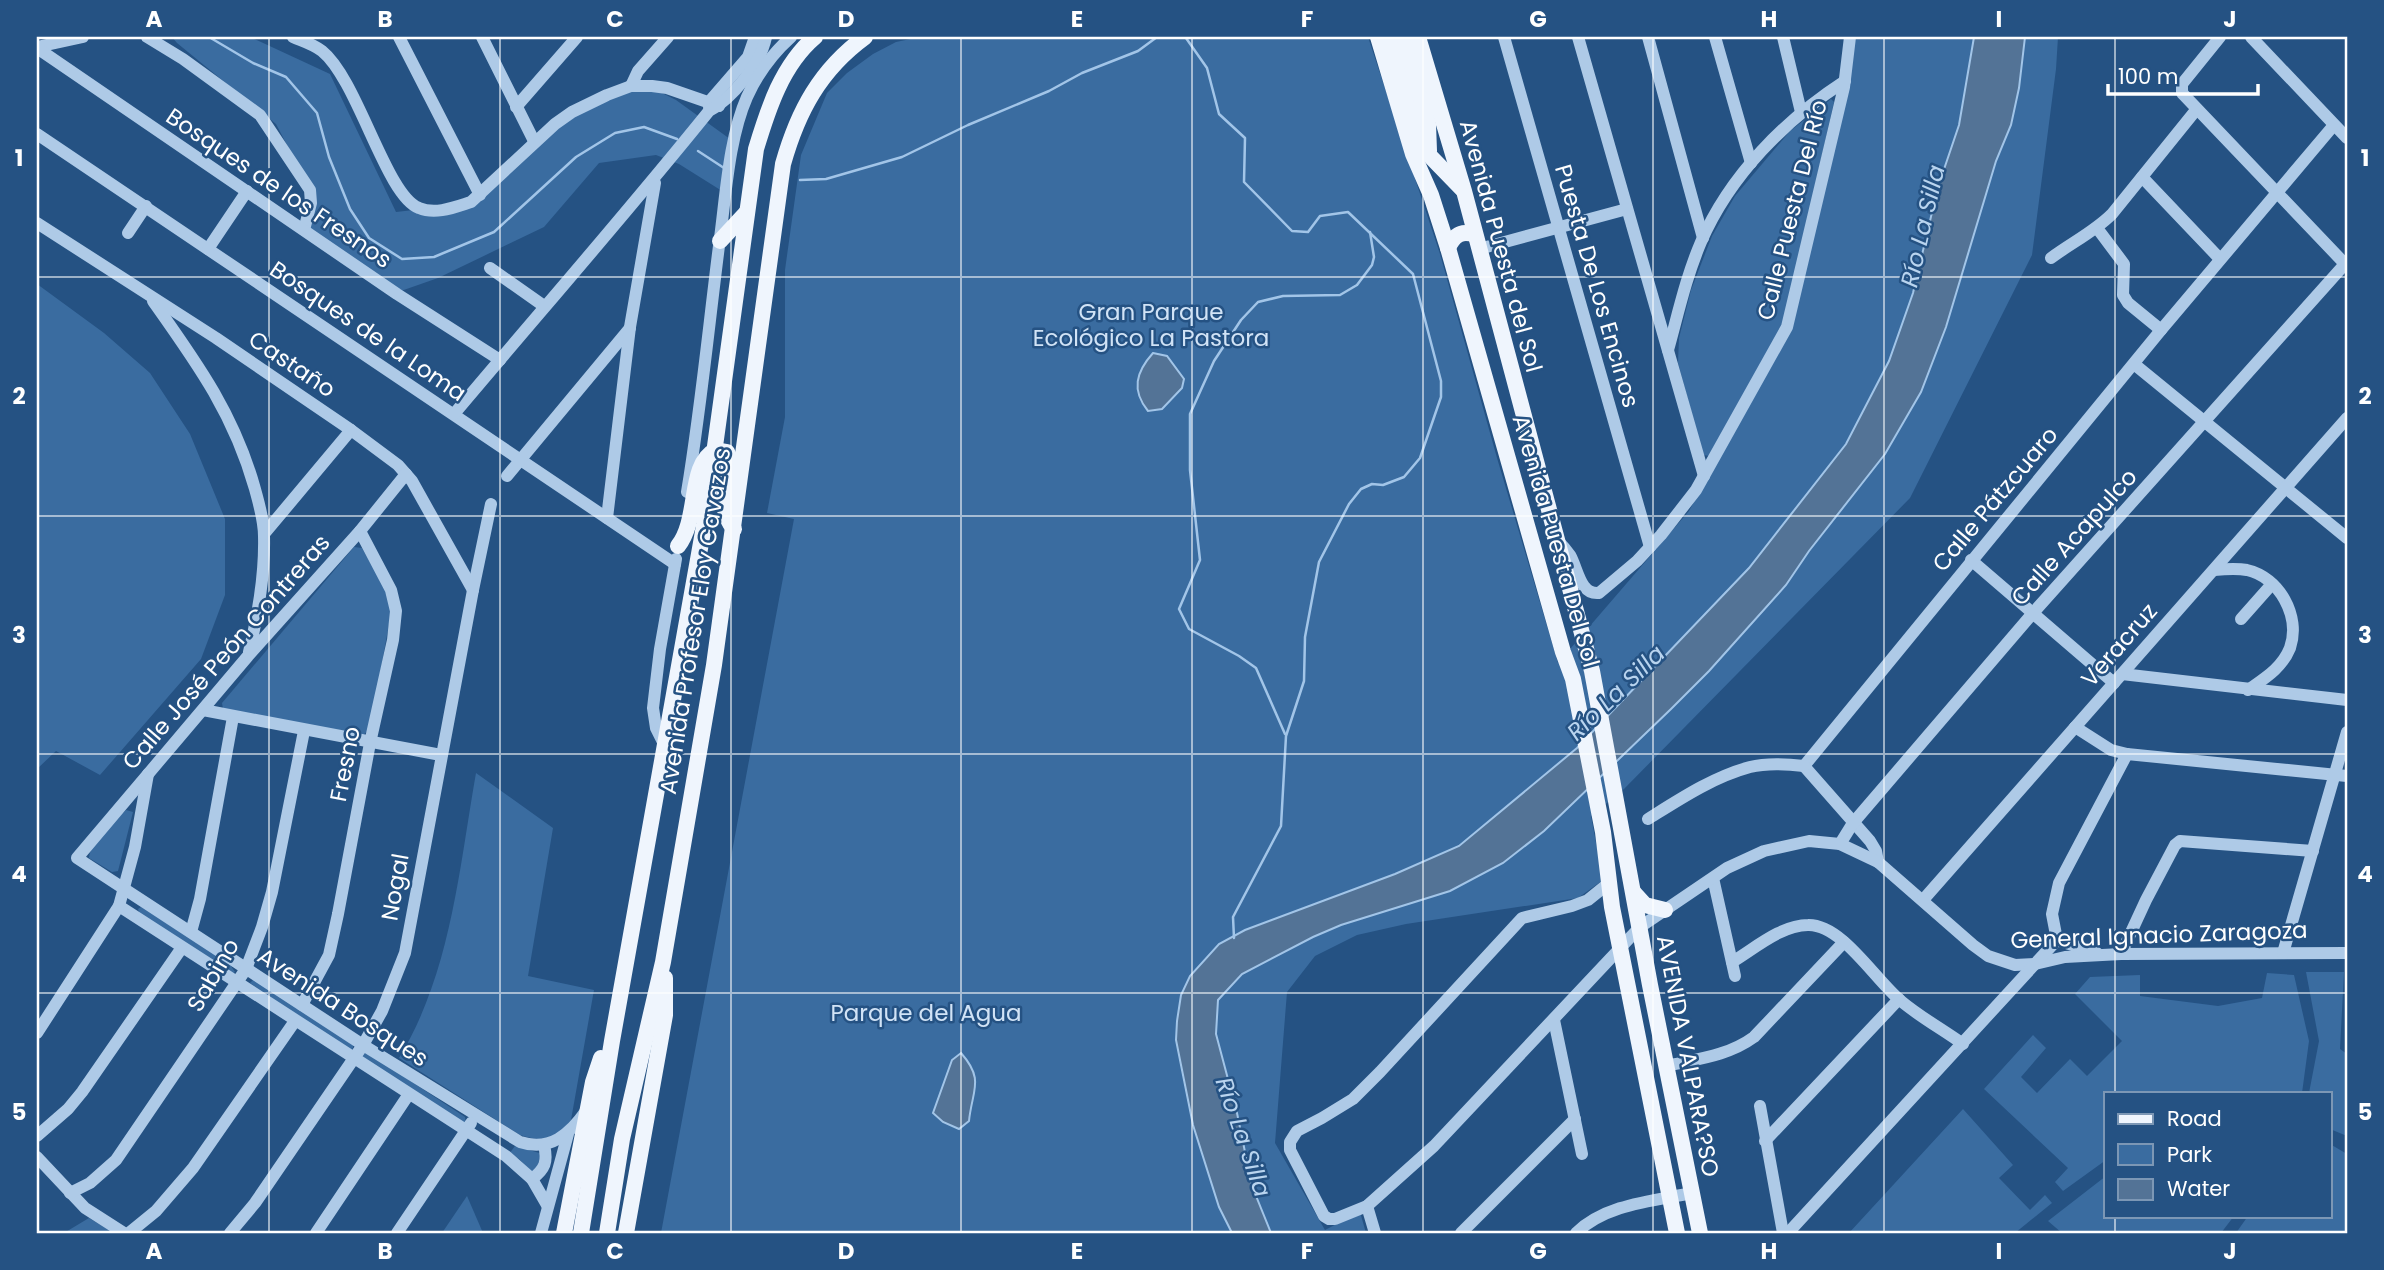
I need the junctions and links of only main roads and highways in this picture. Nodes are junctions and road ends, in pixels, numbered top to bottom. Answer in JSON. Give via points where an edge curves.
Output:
{"nodes":[{"id":1,"x":815,"y":37,"type":"edge"},
{"id":2,"x":865,"y":37,"type":"edge"},
{"id":3,"x":1378,"y":37,"type":"edge"},
{"id":4,"x":1389,"y":37,"type":"edge"},
{"id":5,"x":1404,"y":37,"type":"edge"},
{"id":6,"x":1418,"y":37,"type":"edge"},
{"id":7,"x":1428,"y":154,"type":"junction"},
{"id":8,"x":1464,"y":191,"type":"junction"},
{"id":9,"x":1431,"y":195,"type":"junction"},
{"id":10,"x":747,"y":212,"type":"junction"},
{"id":11,"x":720,"y":241,"type":"road end"},
{"id":12,"x":1477,"y":242,"type":"junction"},
{"id":13,"x":1448,"y":248,"type":"junction"},
{"id":14,"x":1489,"y":289,"type":"junction"},
{"id":15,"x":1462,"y":295,"type":"junction"},
{"id":16,"x":716,"y":450,"type":"junction"},
{"id":17,"x":734,"y":529,"type":"junction"},
{"id":18,"x":678,"y":546,"type":"road end"},
{"id":19,"x":1592,"y":671,"type":"joint"},
{"id":20,"x":1634,"y":894,"type":"junction"},
{"id":21,"x":1665,"y":910,"type":"road end"},
{"id":22,"x":1640,"y":927,"type":"joint"},
{"id":23,"x":1621,"y":947,"type":"joint"},
{"id":24,"x":663,"y":962,"type":"junction"},
{"id":25,"x":612,"y":1041,"type":"junction"},
{"id":26,"x":564,"y":1233,"type":"edge"},
{"id":27,"x":581,"y":1233,"type":"edge"},
{"id":28,"x":607,"y":1233,"type":"edge"},
{"id":29,"x":626,"y":1233,"type":"edge"},
{"id":30,"x":1677,"y":1233,"type":"edge"},
{"id":31,"x":1700,"y":1233,"type":"edge"}],
"edges":[{"from":1,"to":10,"type":"main road","name":"Avenida Profesor Eloy Cavazos","via":[[786,72],[765,120]]},
{"from":2,"to":17,"type":"main road","name":"Avenida Profesor Eloy Cavazos","via":[[829,70],[804,104],[783,164]]},
{"from":3,"to":9,"type":"main road","via":[[1413,154]]},
{"from":4,"to":7,"type":"main road"},
{"from":5,"to":7,"type":"main road","name":"Avenida Puesta del Sol","via":[[1428,124]]},
{"from":6,"to":8,"type":"main road","name":"Avenida Puesta del Sol"},
{"from":7,"to":8,"type":"main road"},
{"from":7,"to":9,"type":"main road","name":"Avenida Puesta del Sol"},
{"from":8,"to":12,"type":"main road","name":"Avenida Puesta del Sol"},
{"from":9,"to":13,"type":"main road","name":"Avenida Puesta Del Sol"},
{"from":10,"to":11,"type":"main road"},
{"from":10,"to":16,"type":"main road","name":"Avenida Profesor Eloy Cavazos"},
{"from":12,"to":13,"type":"main road","via":[[1468,232],[1461,233]]},
{"from":12,"to":14,"type":"main road","name":"Avenida Puesta del Sol"},
{"from":13,"to":15,"type":"main road","name":"Avenida Puesta Del Sol"},
{"from":14,"to":15,"type":"main road","via":[[1475,296]]},
{"from":14,"to":19,"type":"main road","name":"Avenida Puesta del Sol"},
{"from":15,"to":23,"type":"main road","name":"Avenida Puesta Del Sol","via":[[1573,679]]},
{"from":16,"to":17,"type":"main road","via":[[730,458],[723,508]]},
{"from":16,"to":18,"type":"main road","via":[[699,468],[691,522]]},
{"from":16,"to":25,"type":"main road","name":"Avenida Profesor Eloy Cavazos"},
{"from":17,"to":24,"type":"main road","name":"Avenida Profesor Eloy Cavazos"},
{"from":19,"to":20,"type":"main road","name":"Avenida Puesta Del Sol"},
{"from":20,"to":21,"type":"main road","via":[[1645,905]]},
{"from":20,"to":22,"type":"main road","name":"Avenida Puesta Del Sol"},
{"from":22,"to":31,"type":"main road","name":"AVENIDA VALPARA?SO"},
{"from":23,"to":30,"type":"main road","name":"AVENIDA VALPARA?SO"},
{"from":24,"to":28,"type":"main road","name":"Avenida Profesor Eloy Cavazos","via":[[622,1139]]},
{"from":24,"to":29,"type":"main road","via":[[666,1003]]},
{"from":25,"to":26,"type":"main road","name":"Avenida Profesor Eloy Cavazos","via":[[599,1062]]},
{"from":25,"to":27,"type":"main road"}]}
